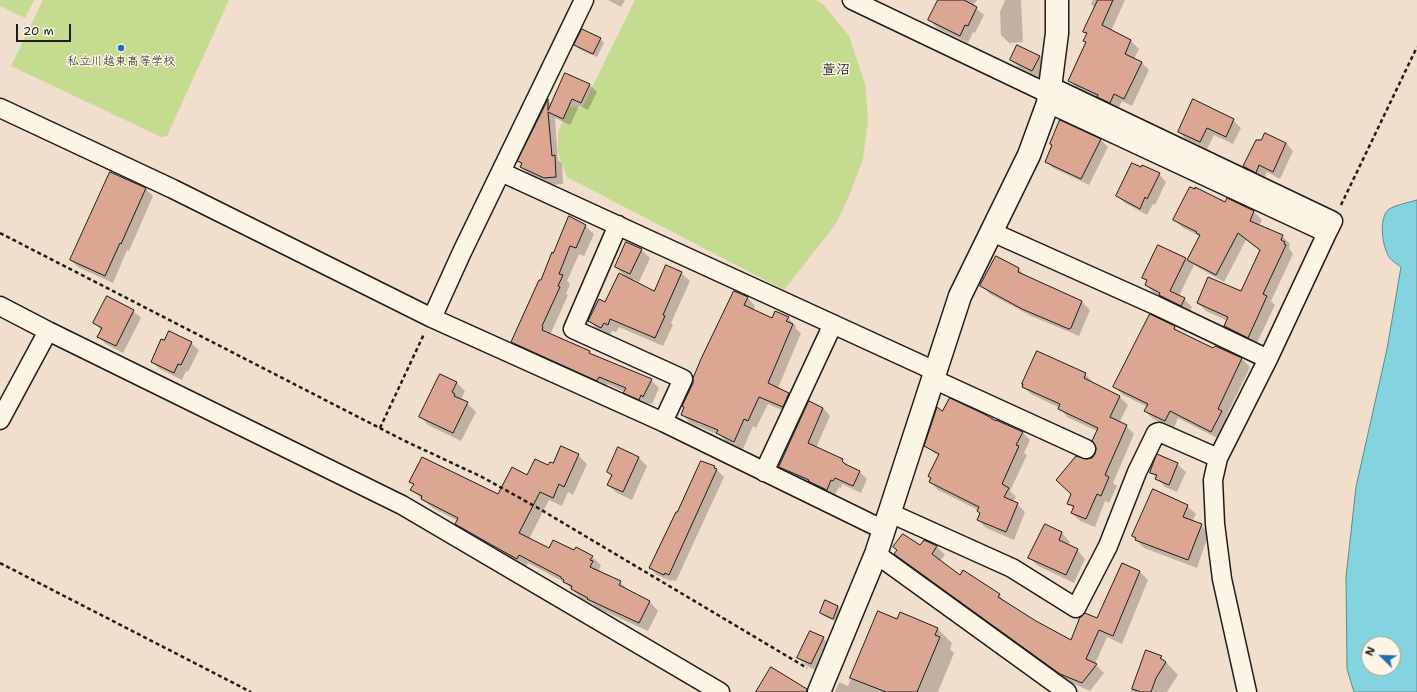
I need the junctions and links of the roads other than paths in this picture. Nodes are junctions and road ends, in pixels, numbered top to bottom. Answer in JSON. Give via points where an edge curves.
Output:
{"nodes":[{"id":1,"x":584,"y":0,"type":"edge"},
{"id":2,"x":852,"y":0,"type":"edge"},
{"id":3,"x":1057,"y":0,"type":"edge"},
{"id":4,"x":1049,"y":94,"type":"junction"},
{"id":5,"x":0,"y":108,"type":"edge"},
{"id":6,"x":501,"y":172,"type":"junction"},
{"id":7,"x":618,"y":225,"type":"junction"},
{"id":8,"x":992,"y":232,"type":"junction"},
{"id":9,"x":0,"y":306,"type":"edge"},
{"id":10,"x":432,"y":318,"type":"junction"},
{"id":11,"x":833,"y":324,"type":"junction"},
{"id":12,"x":48,"y":331,"type":"junction"},
{"id":13,"x":1268,"y":359,"type":"junction"},
{"id":14,"x":934,"y":375,"type":"junction"},
{"id":15,"x":0,"y":420,"type":"edge"},
{"id":16,"x":663,"y":422,"type":"junction"},
{"id":17,"x":1086,"y":449,"type":"dead end"},
{"id":18,"x":1218,"y":458,"type":"junction"},
{"id":19,"x":764,"y":472,"type":"junction"},
{"id":20,"x":887,"y":521,"type":"junction"},
{"id":21,"x":876,"y":554,"type":"junction"},
{"id":22,"x":821,"y":686,"type":"edge"},
{"id":23,"x":720,"y":692,"type":"edge"},
{"id":24,"x":1067,"y":692,"type":"edge"},
{"id":25,"x":1247,"y":692,"type":"edge"}],
"edges":[{"from":1,"to":6,"type":"street"},
{"from":2,"to":4,"type":"street"},
{"from":3,"to":4,"type":"street","via":[[1057,33]]},
{"from":4,"to":8,"type":"street","via":[[1029,155]]},
{"from":4,"to":13,"type":"street","via":[[1330,227]]},
{"from":5,"to":10,"type":"street","via":[[173,189]]},
{"from":6,"to":7,"type":"street"},
{"from":6,"to":10,"type":"street"},
{"from":7,"to":11,"type":"street"},
{"from":7,"to":16,"type":"street","via":[[573,329],[683,379]]},
{"from":8,"to":13,"type":"street"},
{"from":8,"to":14,"type":"street","via":[[960,296]]},
{"from":9,"to":12,"type":"street"},
{"from":10,"to":16,"type":"street"},
{"from":11,"to":14,"type":"street"},
{"from":11,"to":19,"type":"street"},
{"from":12,"to":15,"type":"street"},
{"from":12,"to":23,"type":"street","via":[[402,505]]},
{"from":13,"to":18,"type":"street"},
{"from":14,"to":17,"type":"street"},
{"from":14,"to":20,"type":"street"},
{"from":16,"to":19,"type":"street"},
{"from":18,"to":20,"type":"street","via":[[1159,432],[1156,433],[1137,472],[1108,546],[1076,608],[1012,568]]},
{"from":18,"to":25,"type":"street","via":[[1213,480],[1215,524],[1222,579]]},
{"from":19,"to":20,"type":"street"},
{"from":20,"to":21,"type":"street"},
{"from":21,"to":22,"type":"street"},
{"from":21,"to":24,"type":"street"}]}
